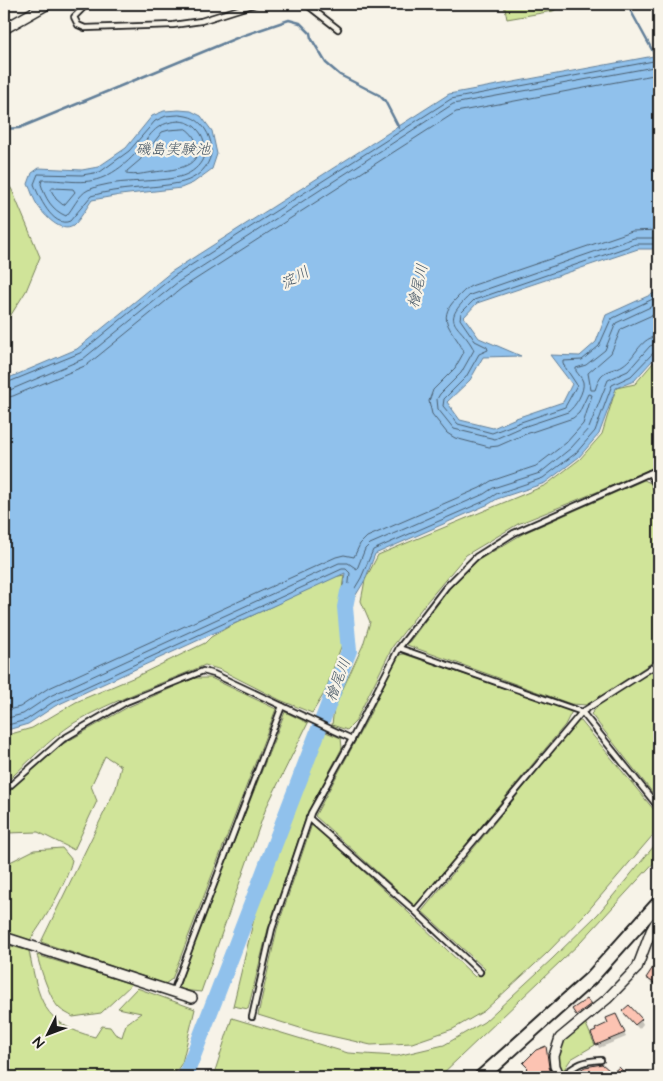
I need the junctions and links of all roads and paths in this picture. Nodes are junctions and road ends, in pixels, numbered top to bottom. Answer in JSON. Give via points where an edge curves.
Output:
{"nodes":[{"id":1,"x":48,"y":4,"type":"edge"},
{"id":2,"x":88,"y":4,"type":"edge"},
{"id":3,"x":255,"y":4,"type":"edge"},
{"id":4,"x":306,"y":4,"type":"edge"},
{"id":5,"x":4,"y":29,"type":"edge"},
{"id":6,"x":338,"y":29,"type":"dead end"},
{"id":7,"x":659,"y":469,"type":"edge"},
{"id":8,"x":650,"y":473,"type":"junction"},
{"id":9,"x":659,"y":492,"type":"edge"},
{"id":10,"x":399,"y":648,"type":"junction"},
{"id":11,"x":659,"y":662,"type":"edge"},
{"id":12,"x":282,"y":706,"type":"junction"},
{"id":13,"x":582,"y":712,"type":"junction"},
{"id":14,"x":352,"y":739,"type":"junction"},
{"id":15,"x":4,"y":791,"type":"edge"},
{"id":16,"x":659,"y":808,"type":"edge"},
{"id":17,"x":309,"y":818,"type":"junction"},
{"id":18,"x":659,"y":902,"type":"edge"},
{"id":19,"x":415,"y":911,"type":"junction"},
{"id":20,"x":659,"y":917,"type":"edge"},
{"id":21,"x":4,"y":937,"type":"edge"},
{"id":22,"x":480,"y":972,"type":"dead end"},
{"id":23,"x":173,"y":992,"type":"junction"},
{"id":24,"x":192,"y":998,"type":"dead end"},
{"id":25,"x":252,"y":1016,"type":"dead end"},
{"id":26,"x":601,"y":1060,"type":"dead end"},
{"id":27,"x":481,"y":1077,"type":"edge"},
{"id":28,"x":560,"y":1077,"type":"edge"}],
"edges":[{"from":1,"to":5,"type":"street"},
{"from":2,"to":3,"type":"lane","via":[[74,17],[85,28],[173,25],[201,21]]},
{"from":4,"to":6,"type":"lane"},
{"from":7,"to":8,"type":"lane"},
{"from":8,"to":9,"type":"lane"},
{"from":8,"to":10,"type":"lane","via":[[514,533],[476,557],[446,588]]},
{"from":10,"to":13,"type":"lane"},
{"from":10,"to":14,"type":"lane"},
{"from":11,"to":13,"type":"lane"},
{"from":12,"to":14,"type":"lane"},
{"from":12,"to":15,"type":"lane","via":[[203,671],[126,702],[63,739]]},
{"from":12,"to":23,"type":"lane"},
{"from":13,"to":16,"type":"lane"},
{"from":13,"to":19,"type":"lane"},
{"from":14,"to":17,"type":"lane"},
{"from":17,"to":19,"type":"lane"},
{"from":17,"to":25,"type":"lane","via":[[272,928]]},
{"from":18,"to":27,"type":"street","via":[[591,978]]},
{"from":19,"to":22,"type":"lane"},
{"from":20,"to":28,"type":"street","via":[[637,968],[607,999],[560,1038],[554,1056]]},
{"from":21,"to":23,"type":"street"},
{"from":23,"to":24,"type":"street"},
{"from":26,"to":28,"type":"lane","via":[[577,1064]]}]}
